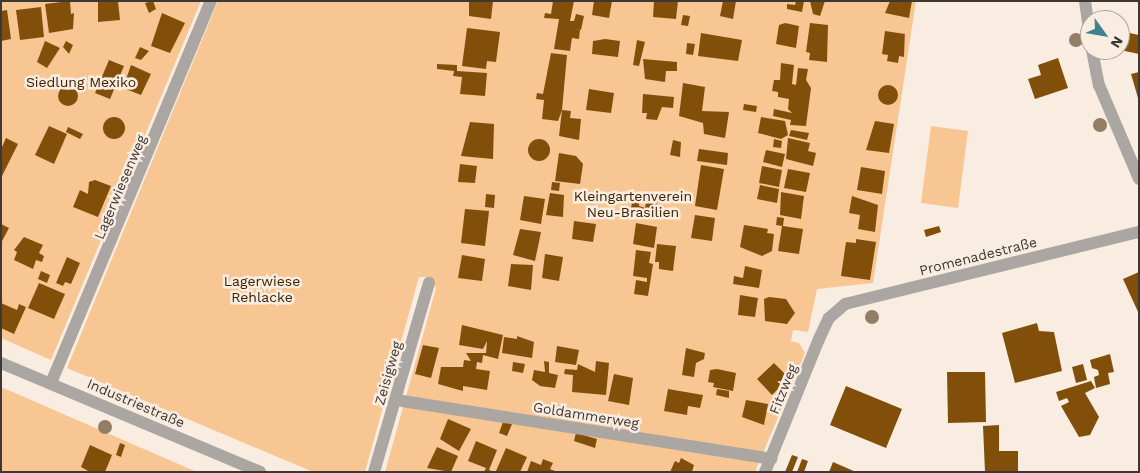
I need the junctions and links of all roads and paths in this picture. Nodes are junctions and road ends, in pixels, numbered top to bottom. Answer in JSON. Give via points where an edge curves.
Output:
{"nodes":[{"id":1,"x":211,"y":1,"type":"edge"},
{"id":2,"x":1094,"y":60,"type":"edge"},
{"id":3,"x":1139,"y":179,"type":"edge"},
{"id":4,"x":1139,"y":232,"type":"edge"},
{"id":5,"x":429,"y":282,"type":"dead end"},
{"id":6,"x":829,"y":318,"type":"joint"},
{"id":7,"x":1,"y":363,"type":"edge"},
{"id":8,"x":51,"y":383,"type":"junction"},
{"id":9,"x":396,"y":400,"type":"junction"},
{"id":10,"x":771,"y":459,"type":"junction"},
{"id":11,"x":260,"y":472,"type":"edge"},
{"id":12,"x":374,"y":472,"type":"edge"},
{"id":13,"x":765,"y":472,"type":"edge"}],
"edges":[{"from":1,"to":8,"type":"street","name":"Lagerwiesenweg"},
{"from":2,"to":3,"type":"street","via":[[1099,84]]},
{"from":4,"to":6,"type":"street","name":"Promenadestraße","via":[[845,304]]},
{"from":5,"to":9,"type":"street","name":"Zeisigweg"},
{"from":6,"to":10,"type":"street","name":"Fitzweg"},
{"from":7,"to":8,"type":"street","name":"Industriestraße"},
{"from":8,"to":11,"type":"street","name":"Industriestraße"},
{"from":9,"to":10,"type":"street","name":"Goldammerweg"},
{"from":9,"to":12,"type":"street","name":"Zeisigweg"},
{"from":10,"to":13,"type":"street","name":"Fitzweg"}]}
